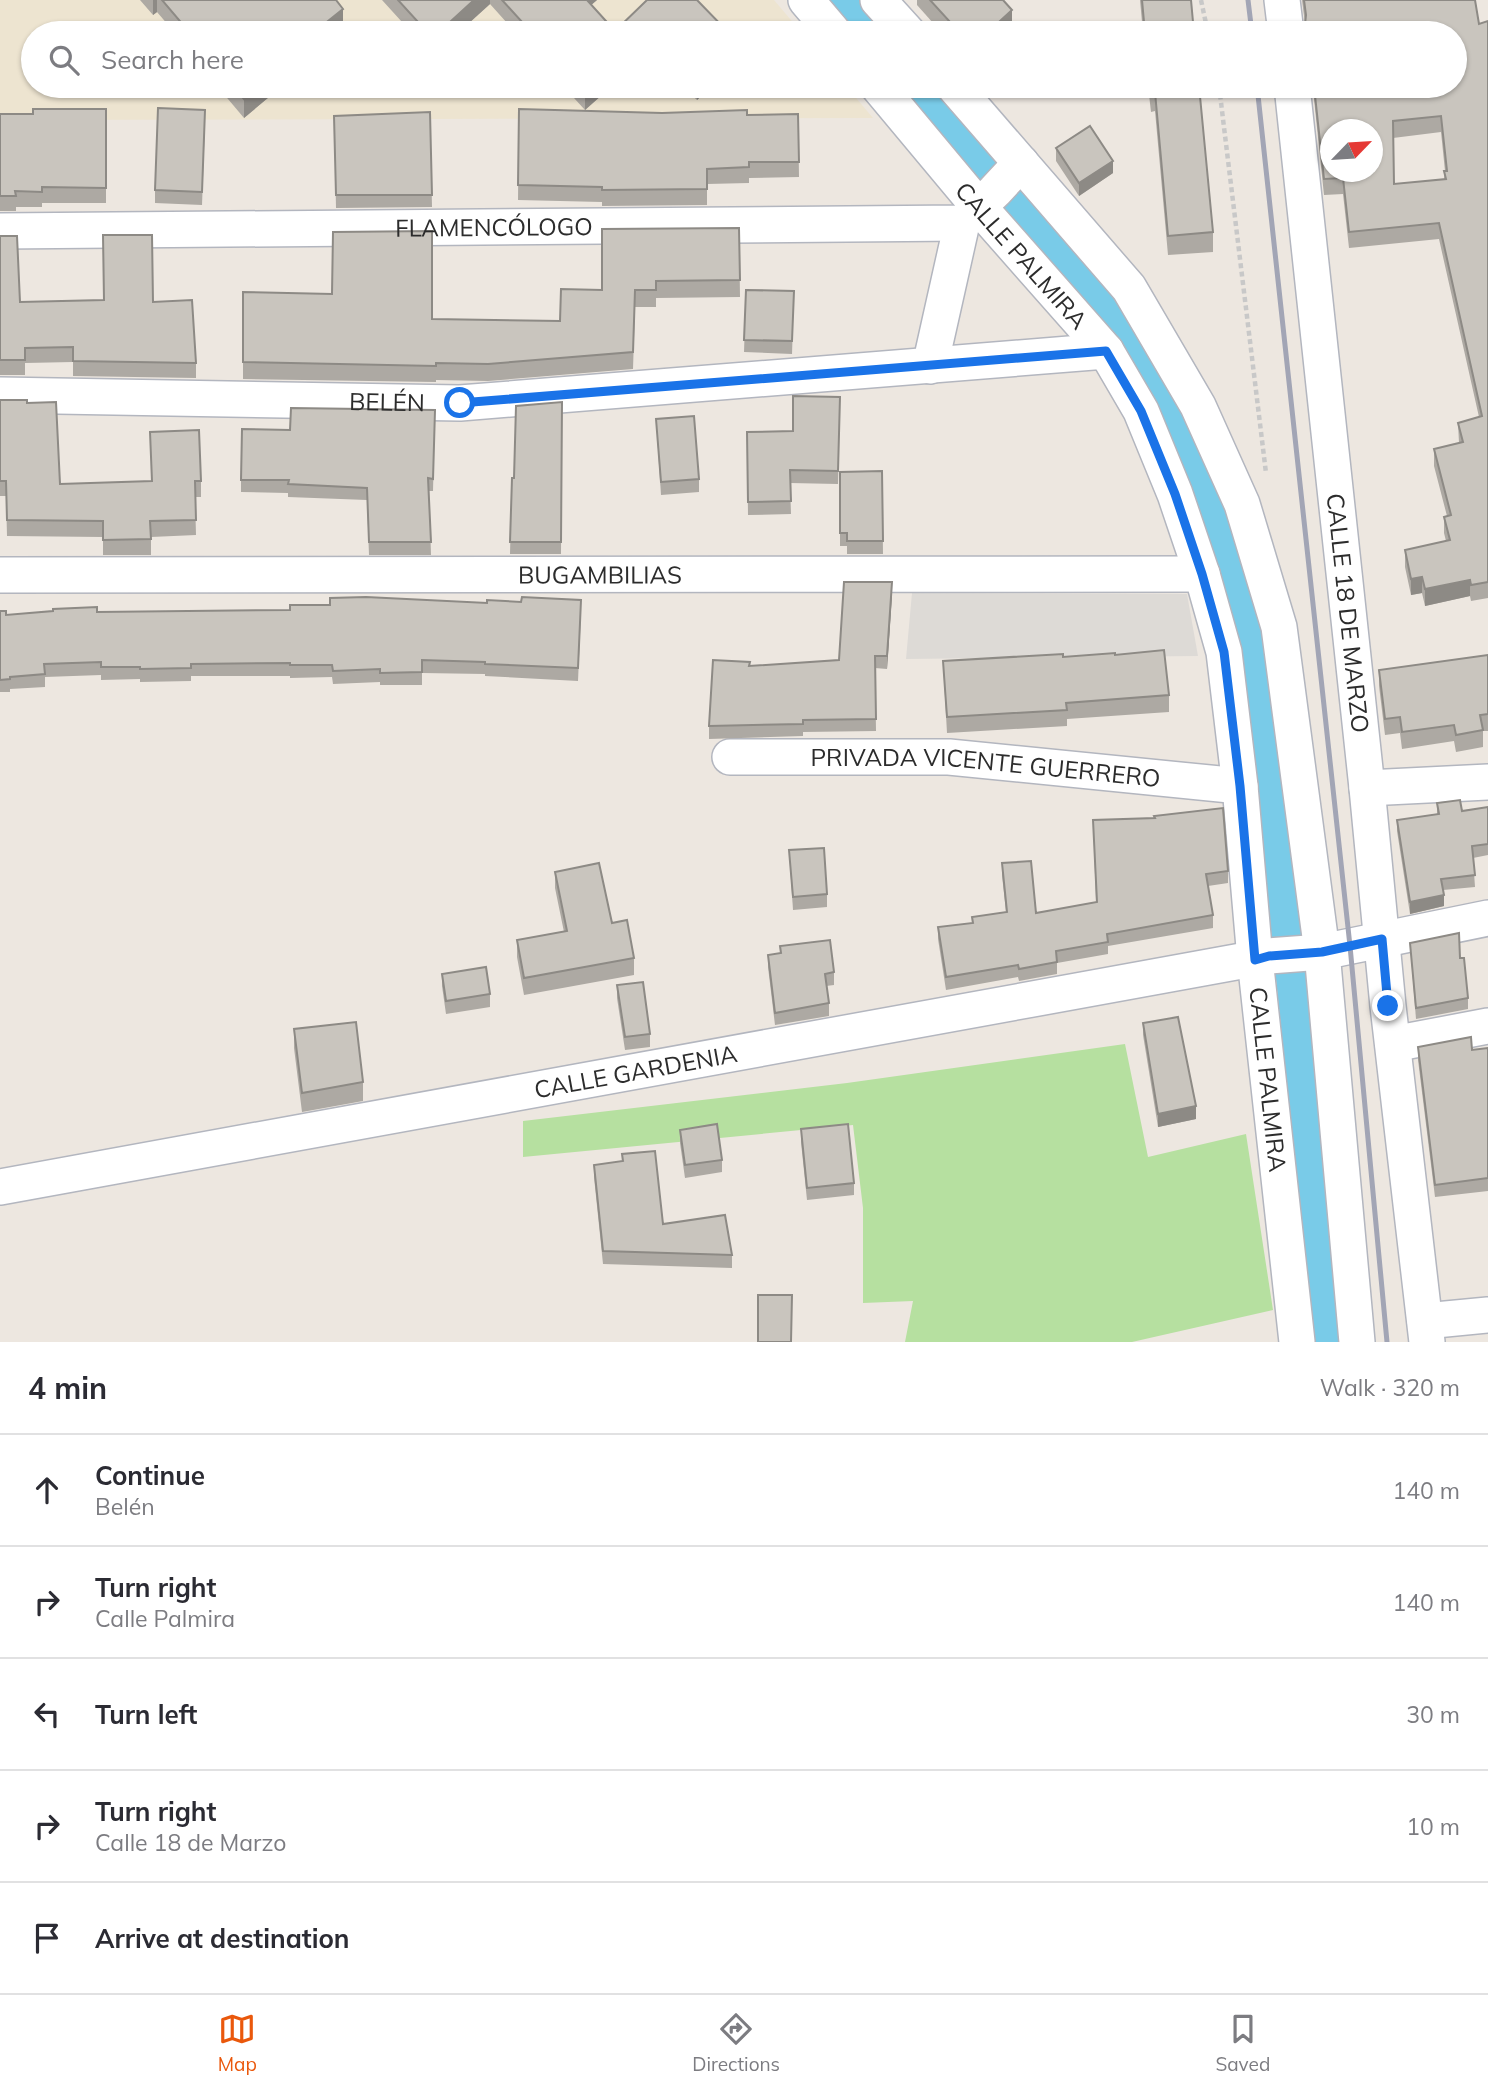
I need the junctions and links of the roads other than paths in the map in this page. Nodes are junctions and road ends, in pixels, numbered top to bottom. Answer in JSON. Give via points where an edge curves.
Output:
{"nodes":[{"id":1,"x":806,"y":0,"type":"edge"},
{"id":2,"x":878,"y":0,"type":"edge"},
{"id":3,"x":1282,"y":0,"type":"edge"},
{"id":4,"x":824,"y":21,"type":"edge"},
{"id":5,"x":897,"y":21,"type":"edge"},
{"id":6,"x":1285,"y":21,"type":"edge"},
{"id":7,"x":891,"y":98,"type":"edge"},
{"id":8,"x":959,"y":98,"type":"edge"},
{"id":9,"x":1293,"y":98,"type":"edge"},
{"id":10,"x":994,"y":191,"type":"junction"},
{"id":11,"x":0,"y":231,"type":"edge"},
{"id":12,"x":1106,"y":351,"type":"junction"},
{"id":13,"x":930,"y":366,"type":"junction"},
{"id":14,"x":0,"y":395,"type":"edge"},
{"id":15,"x":1202,"y":574,"type":"junction"},
{"id":16,"x":0,"y":575,"type":"edge"},
{"id":17,"x":730,"y":757,"type":"dead end"},
{"id":18,"x":1488,"y":782,"type":"edge"},
{"id":19,"x":1240,"y":786,"type":"junction"},
{"id":20,"x":1367,"y":788,"type":"junction"},
{"id":21,"x":1488,"y":918,"type":"edge"},
{"id":22,"x":1382,"y":939,"type":"junction"},
{"id":23,"x":1318,"y":953,"type":"junction"},
{"id":24,"x":1262,"y":958,"type":"junction"},
{"id":25,"x":1488,"y":1026,"type":"edge"},
{"id":26,"x":1393,"y":1044,"type":"junction"},
{"id":27,"x":0,"y":1187,"type":"edge"},
{"id":28,"x":1488,"y":1315,"type":"edge"},
{"id":29,"x":1426,"y":1331,"type":"edge"},
{"id":30,"x":1297,"y":1342,"type":"edge"},
{"id":31,"x":1357,"y":1342,"type":"edge"}],
"edges":[{"from":1,"to":4,"type":"street"},
{"from":2,"to":5,"type":"street"},
{"from":3,"to":6,"type":"street"},
{"from":7,"to":10,"type":"street","name":"CALLE PALMIRA"},
{"from":8,"to":10,"type":"street"},
{"from":9,"to":20,"type":"street","name":"CALLE 18 DE MARZO"},
{"from":10,"to":11,"type":"street","name":"FLAMENCÓLOGO"},
{"from":10,"to":12,"type":"street","name":"CALLE PALMIRA"},
{"from":10,"to":13,"type":"street"},
{"from":10,"to":23,"type":"street","via":[[1129,288],[1198,406],[1242,504],[1279,627]]},
{"from":12,"to":13,"type":"street","name":"BELÉN"},
{"from":12,"to":15,"type":"street","name":"CALLE PALMIRA","via":[[1146,423]]},
{"from":13,"to":14,"type":"street","name":"BELÉN","via":[[460,403]]},
{"from":15,"to":16,"type":"street","name":"BUGAMBILIAS"},
{"from":15,"to":19,"type":"street","name":"CALLE PALMIRA","via":[[1224,652]]},
{"from":17,"to":19,"type":"street","name":"PRIVADA VICENTE GUERRERO","via":[[949,757]]},
{"from":18,"to":20,"type":"street"},
{"from":19,"to":24,"type":"street","name":"CALLE PALMIRA"},
{"from":20,"to":22,"type":"street","name":"CALLE 18 DE MARZO"},
{"from":21,"to":22,"type":"street","name":"CALLE GARDENIA"},
{"from":22,"to":23,"type":"street","name":"CALLE GARDENIA"},
{"from":22,"to":26,"type":"street","name":"CALLE 18 DE MARZO"},
{"from":23,"to":24,"type":"street","name":"CALLE GARDENIA"},
{"from":23,"to":31,"type":"street"},
{"from":24,"to":27,"type":"street","name":"CALLE GARDENIA"},
{"from":24,"to":30,"type":"street","name":"CALLE PALMIRA"},
{"from":25,"to":26,"type":"street"},
{"from":26,"to":29,"type":"street","name":"CALLE 18 DE MARZO"},
{"from":28,"to":29,"type":"street"}]}
